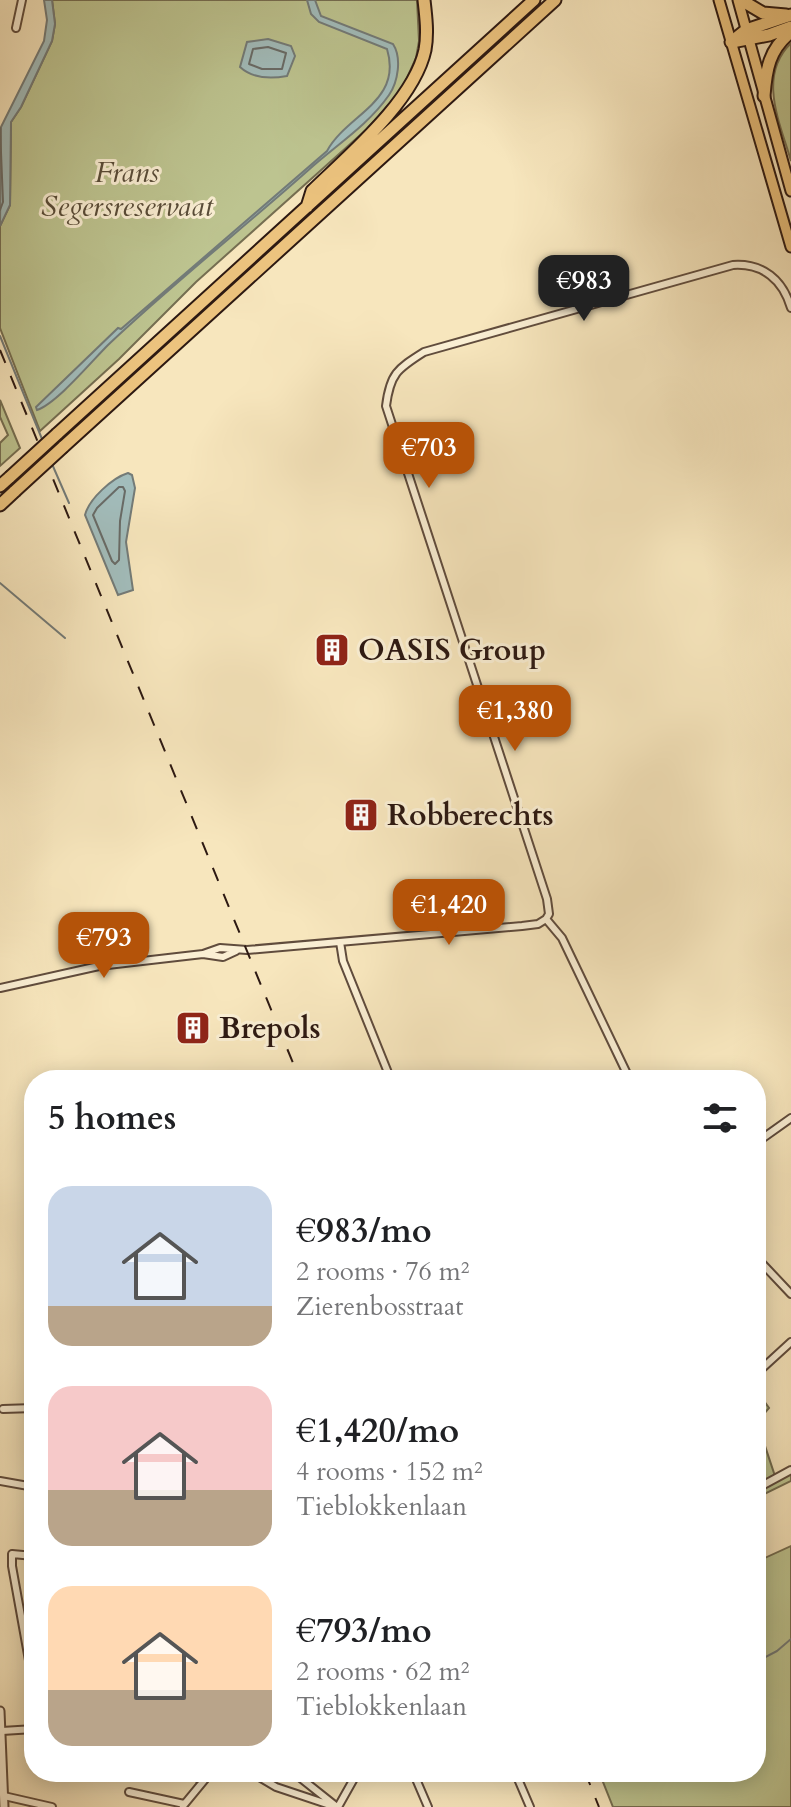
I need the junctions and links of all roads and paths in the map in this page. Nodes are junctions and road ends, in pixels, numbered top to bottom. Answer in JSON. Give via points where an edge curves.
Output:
{"nodes":[{"id":1,"x":22,"y":0,"type":"edge"},
{"id":2,"x":424,"y":0,"type":"edge"},
{"id":3,"x":534,"y":0,"type":"edge"},
{"id":4,"x":555,"y":0,"type":"edge"},
{"id":5,"x":719,"y":0,"type":"edge"},
{"id":6,"x":739,"y":0,"type":"edge"},
{"id":7,"x":791,"y":15,"type":"edge"},
{"id":8,"x":16,"y":28,"type":"dead end"},
{"id":9,"x":791,"y":30,"type":"edge"},
{"id":10,"x":748,"y":35,"type":"junction"},
{"id":11,"x":731,"y":42,"type":"junction"},
{"id":12,"x":764,"y":96,"type":"junction"},
{"id":13,"x":791,"y":191,"type":"edge"},
{"id":14,"x":307,"y":207,"type":"junction"},
{"id":15,"x":791,"y":247,"type":"edge"},
{"id":16,"x":791,"y":308,"type":"edge"},
{"id":17,"x":0,"y":486,"type":"edge"},
{"id":18,"x":0,"y":505,"type":"edge"},
{"id":19,"x":546,"y":919,"type":"junction"},
{"id":20,"x":340,"y":942,"type":"junction"},
{"id":21,"x":0,"y":988,"type":"edge"},
{"id":22,"x":387,"y":1070,"type":"edge"},
{"id":23,"x":625,"y":1070,"type":"edge"},
{"id":24,"x":791,"y":1118,"type":"edge"},
{"id":25,"x":766,"y":1136,"type":"edge"},
{"id":26,"x":766,"y":1268,"type":"edge"},
{"id":27,"x":791,"y":1294,"type":"edge"},
{"id":28,"x":791,"y":1342,"type":"edge"},
{"id":29,"x":766,"y":1365,"type":"edge"},
{"id":30,"x":24,"y":1408,"type":"edge"},
{"id":31,"x":3,"y":1409,"type":"dead end"},
{"id":32,"x":791,"y":1470,"type":"edge"},
{"id":33,"x":0,"y":1481,"type":"edge"},
{"id":34,"x":766,"y":1484,"type":"edge"},
{"id":35,"x":24,"y":1485,"type":"edge"},
{"id":36,"x":24,"y":1555,"type":"edge"},
{"id":37,"x":24,"y":1633,"type":"edge"},
{"id":38,"x":0,"y":1711,"type":"edge"},
{"id":39,"x":24,"y":1730,"type":"edge"},
{"id":40,"x":2,"y":1731,"type":"edge"},
{"id":41,"x":201,"y":1782,"type":"edge"},
{"id":42,"x":267,"y":1782,"type":"edge"},
{"id":43,"x":306,"y":1782,"type":"edge"},
{"id":44,"x":352,"y":1782,"type":"edge"},
{"id":45,"x":417,"y":1782,"type":"edge"},
{"id":46,"x":519,"y":1782,"type":"edge"},
{"id":47,"x":129,"y":1792,"type":"dead end"},
{"id":48,"x":4,"y":1796,"type":"junction"},
{"id":49,"x":183,"y":1806,"type":"edge"},
{"id":50,"x":4,"y":1807,"type":"edge"},
{"id":51,"x":52,"y":1807,"type":"edge"},
{"id":52,"x":337,"y":1807,"type":"edge"},
{"id":53,"x":428,"y":1807,"type":"edge"},
{"id":54,"x":530,"y":1807,"type":"edge"}],
"edges":[{"from":1,"to":8,"type":"street"},
{"from":2,"to":14,"type":"highway","via":[[425,50],[417,74],[394,108],[312,191]]},
{"from":3,"to":14,"type":"highway"},
{"from":4,"to":18,"type":"highway","bridge":true},
{"from":5,"to":11,"type":"main road"},
{"from":6,"to":7,"type":"highway","via":[[763,13]]},
{"from":6,"to":10,"type":"main road"},
{"from":7,"to":10,"type":"highway"},
{"from":9,"to":10,"type":"highway"},
{"from":9,"to":12,"type":"highway","via":[[769,61]]},
{"from":10,"to":11,"type":"highway"},
{"from":10,"to":12,"type":"main road"},
{"from":11,"to":15,"type":"main road"},
{"from":12,"to":13,"type":"main road"},
{"from":14,"to":17,"type":"highway","bridge":true},
{"from":16,"to":19,"type":"street","via":[[775,278],[755,267],[733,265],[424,352],[389,380],[386,406],[547,899]]},
{"from":19,"to":20,"type":"street","via":[[522,926]]},
{"from":19,"to":23,"type":"street","via":[[562,938]]},
{"from":20,"to":21,"type":"street","via":[[220,948]]},
{"from":20,"to":22,"type":"street"},
{"from":24,"to":25,"type":"street"},
{"from":26,"to":27,"type":"street"},
{"from":28,"to":29,"type":"street"},
{"from":30,"to":31,"type":"street"},
{"from":32,"to":34,"type":"street"},
{"from":33,"to":35,"type":"street"},
{"from":36,"to":37,"type":"street","via":[[12,1554]]},
{"from":38,"to":40,"type":"street"},
{"from":39,"to":40,"type":"street"},
{"from":40,"to":48,"type":"street"},
{"from":41,"to":49,"type":"street"},
{"from":42,"to":52,"type":"street"},
{"from":43,"to":52,"type":"street"},
{"from":44,"to":52,"type":"street"},
{"from":45,"to":53,"type":"street"},
{"from":46,"to":54,"type":"street"},
{"from":47,"to":49,"type":"street"},
{"from":48,"to":50,"type":"street"},
{"from":48,"to":51,"type":"street"}]}
